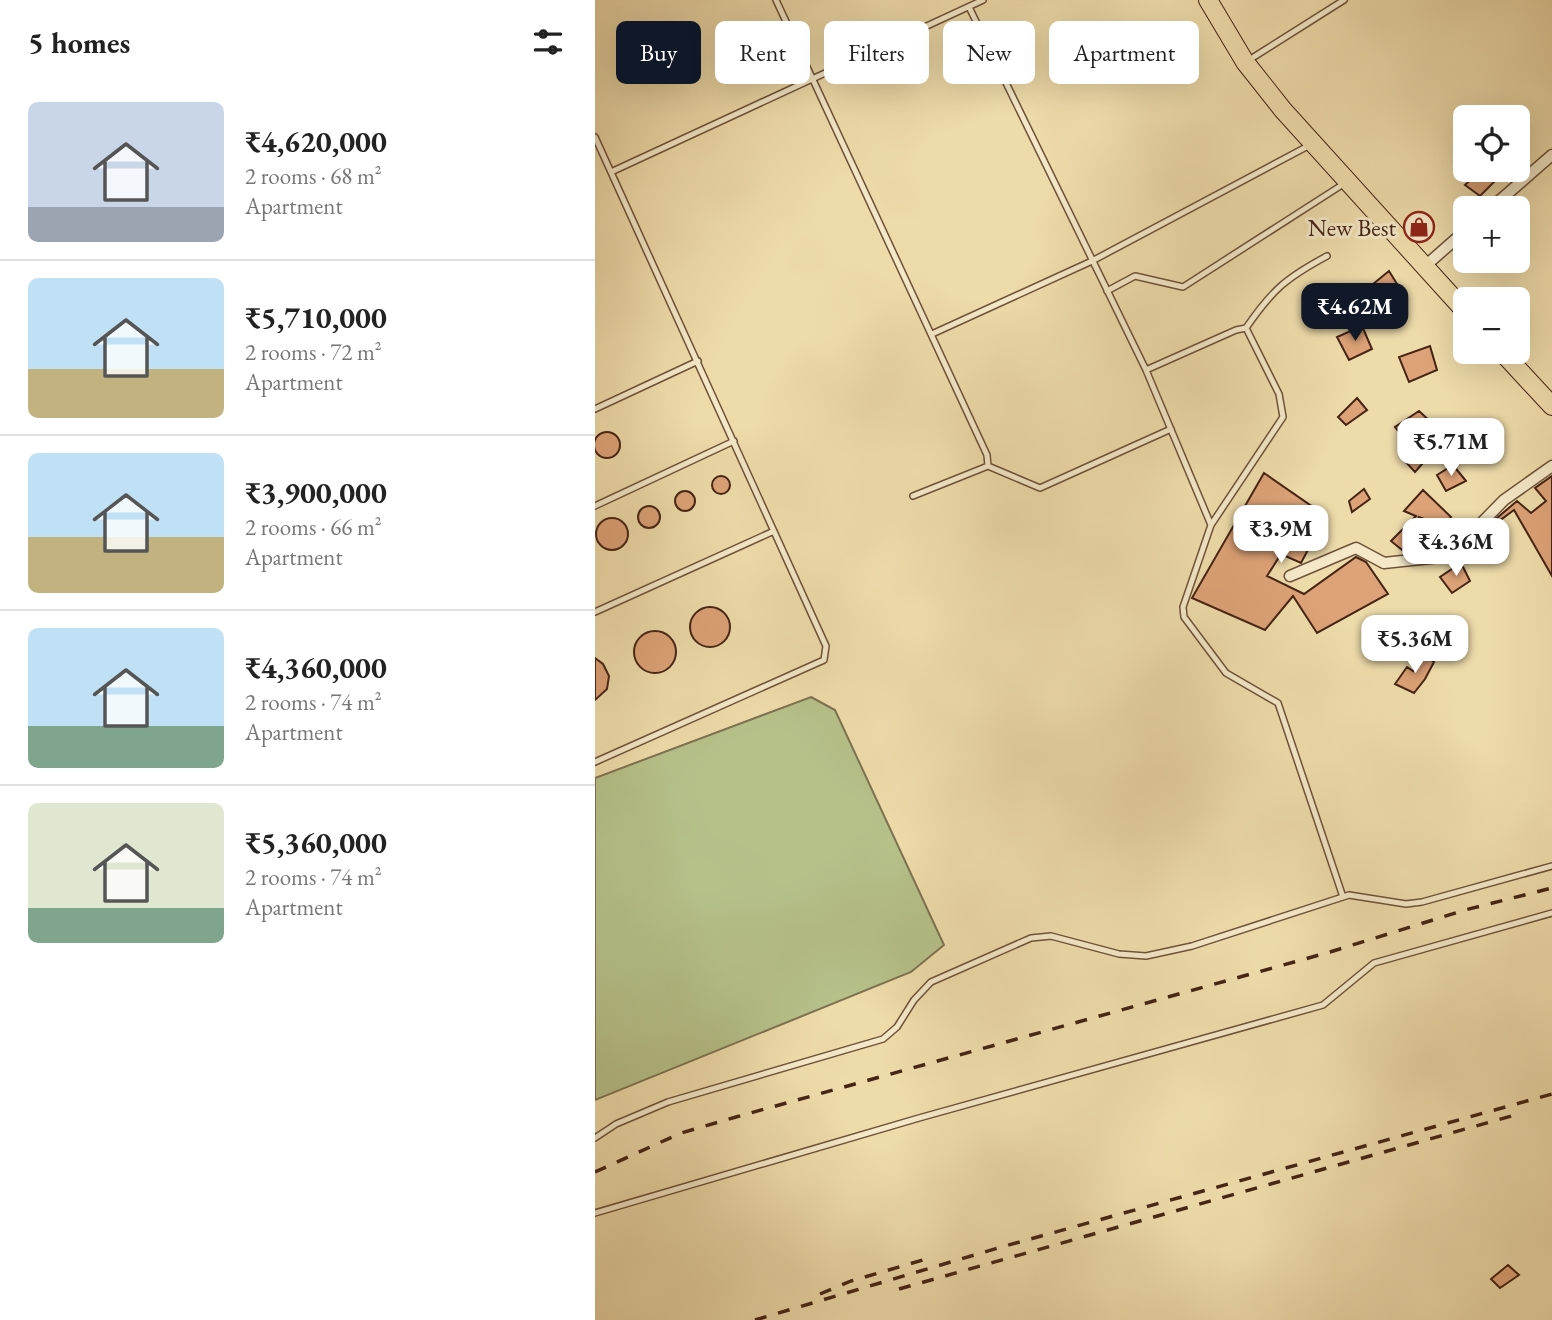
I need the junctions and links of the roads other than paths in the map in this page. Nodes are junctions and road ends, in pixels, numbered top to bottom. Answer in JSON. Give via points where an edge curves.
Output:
{"nodes":[{"id":1,"x":776,"y":0,"type":"edge"},
{"id":2,"x":983,"y":0,"type":"edge"},
{"id":3,"x":1208,"y":0,"type":"edge"},
{"id":4,"x":1344,"y":0,"type":"edge"},
{"id":5,"x":969,"y":7,"type":"junction"},
{"id":6,"x":1245,"y":62,"type":"junction"},
{"id":7,"x":814,"y":79,"type":"junction"},
{"id":8,"x":595,"y":137,"type":"edge"},
{"id":9,"x":1313,"y":144,"type":"junction"},
{"id":10,"x":1552,"y":155,"type":"edge"},
{"id":11,"x":611,"y":172,"type":"junction"},
{"id":12,"x":1346,"y":182,"type":"junction"},
{"id":13,"x":1505,"y":196,"type":"edge"},
{"id":14,"x":1453,"y":242,"type":"edge"},
{"id":15,"x":1327,"y":256,"type":"dead end"},
{"id":16,"x":1092,"y":261,"type":"junction"},
{"id":17,"x":1424,"y":267,"type":"junction"},
{"id":18,"x":1107,"y":291,"type":"junction"},
{"id":19,"x":1453,"y":298,"type":"edge"},
{"id":20,"x":1246,"y":328,"type":"junction"},
{"id":21,"x":932,"y":334,"type":"junction"},
{"id":22,"x":698,"y":361,"type":"junction"},
{"id":23,"x":1513,"y":364,"type":"edge"},
{"id":24,"x":1146,"y":370,"type":"junction"},
{"id":25,"x":1552,"y":406,"type":"edge"},
{"id":26,"x":595,"y":409,"type":"edge"},
{"id":27,"x":1171,"y":429,"type":"junction"},
{"id":28,"x":734,"y":441,"type":"junction"},
{"id":29,"x":988,"y":466,"type":"junction"},
{"id":30,"x":1552,"y":466,"type":"edge"},
{"id":31,"x":913,"y":496,"type":"dead end"},
{"id":32,"x":595,"y":506,"type":"edge"},
{"id":33,"x":1211,"y":525,"type":"junction"},
{"id":34,"x":774,"y":531,"type":"junction"},
{"id":35,"x":1290,"y":576,"type":"dead end"},
{"id":36,"x":595,"y":612,"type":"edge"},
{"id":37,"x":595,"y":762,"type":"edge"},
{"id":38,"x":1552,"y":866,"type":"edge"},
{"id":39,"x":1343,"y":897,"type":"junction"},
{"id":40,"x":1552,"y":913,"type":"edge"},
{"id":41,"x":595,"y":1138,"type":"edge"},
{"id":42,"x":595,"y":1213,"type":"edge"}],
"edges":[{"from":1,"to":7,"type":"lane"},
{"from":2,"to":5,"type":"lane"},
{"from":3,"to":6,"type":"main road"},
{"from":4,"to":6,"type":"lane"},
{"from":5,"to":7,"type":"lane"},
{"from":5,"to":16,"type":"lane"},
{"from":6,"to":9,"type":"main road"},
{"from":7,"to":11,"type":"lane"},
{"from":7,"to":21,"type":"lane"},
{"from":8,"to":11,"type":"lane"},
{"from":9,"to":12,"type":"main road"},
{"from":9,"to":16,"type":"lane"},
{"from":10,"to":13,"type":"street"},
{"from":11,"to":22,"type":"lane"},
{"from":12,"to":17,"type":"main road"},
{"from":12,"to":18,"type":"lane","via":[[1183,287],[1135,276]]},
{"from":14,"to":17,"type":"street"},
{"from":15,"to":20,"type":"lane","via":[[1295,273],[1266,297]]},
{"from":16,"to":18,"type":"lane"},
{"from":16,"to":21,"type":"lane"},
{"from":17,"to":19,"type":"main road"},
{"from":18,"to":24,"type":"lane"},
{"from":20,"to":24,"type":"lane"},
{"from":20,"to":33,"type":"lane","via":[[1279,394],[1283,417]]},
{"from":21,"to":29,"type":"lane"},
{"from":22,"to":26,"type":"lane"},
{"from":22,"to":28,"type":"lane"},
{"from":23,"to":25,"type":"main road"},
{"from":24,"to":27,"type":"lane"},
{"from":27,"to":29,"type":"lane","via":[[1040,488]]},
{"from":27,"to":33,"type":"lane"},
{"from":28,"to":32,"type":"lane"},
{"from":28,"to":34,"type":"lane"},
{"from":29,"to":31,"type":"lane"},
{"from":30,"to":35,"type":"street","via":[[1504,500],[1449,556],[1384,563],[1356,548]]},
{"from":33,"to":39,"type":"lane","via":[[1183,607],[1184,617],[1226,673],[1278,703]]},
{"from":34,"to":36,"type":"lane"},
{"from":34,"to":37,"type":"lane","via":[[826,646],[824,660]]},
{"from":38,"to":39,"type":"lane","via":[[1422,902]]},
{"from":39,"to":41,"type":"lane","via":[[1158,955],[1119,954],[1063,938],[1031,938],[931,982],[883,1039],[668,1102]]},
{"from":40,"to":42,"type":"lane","via":[[1374,963],[1323,1005]]}]}
